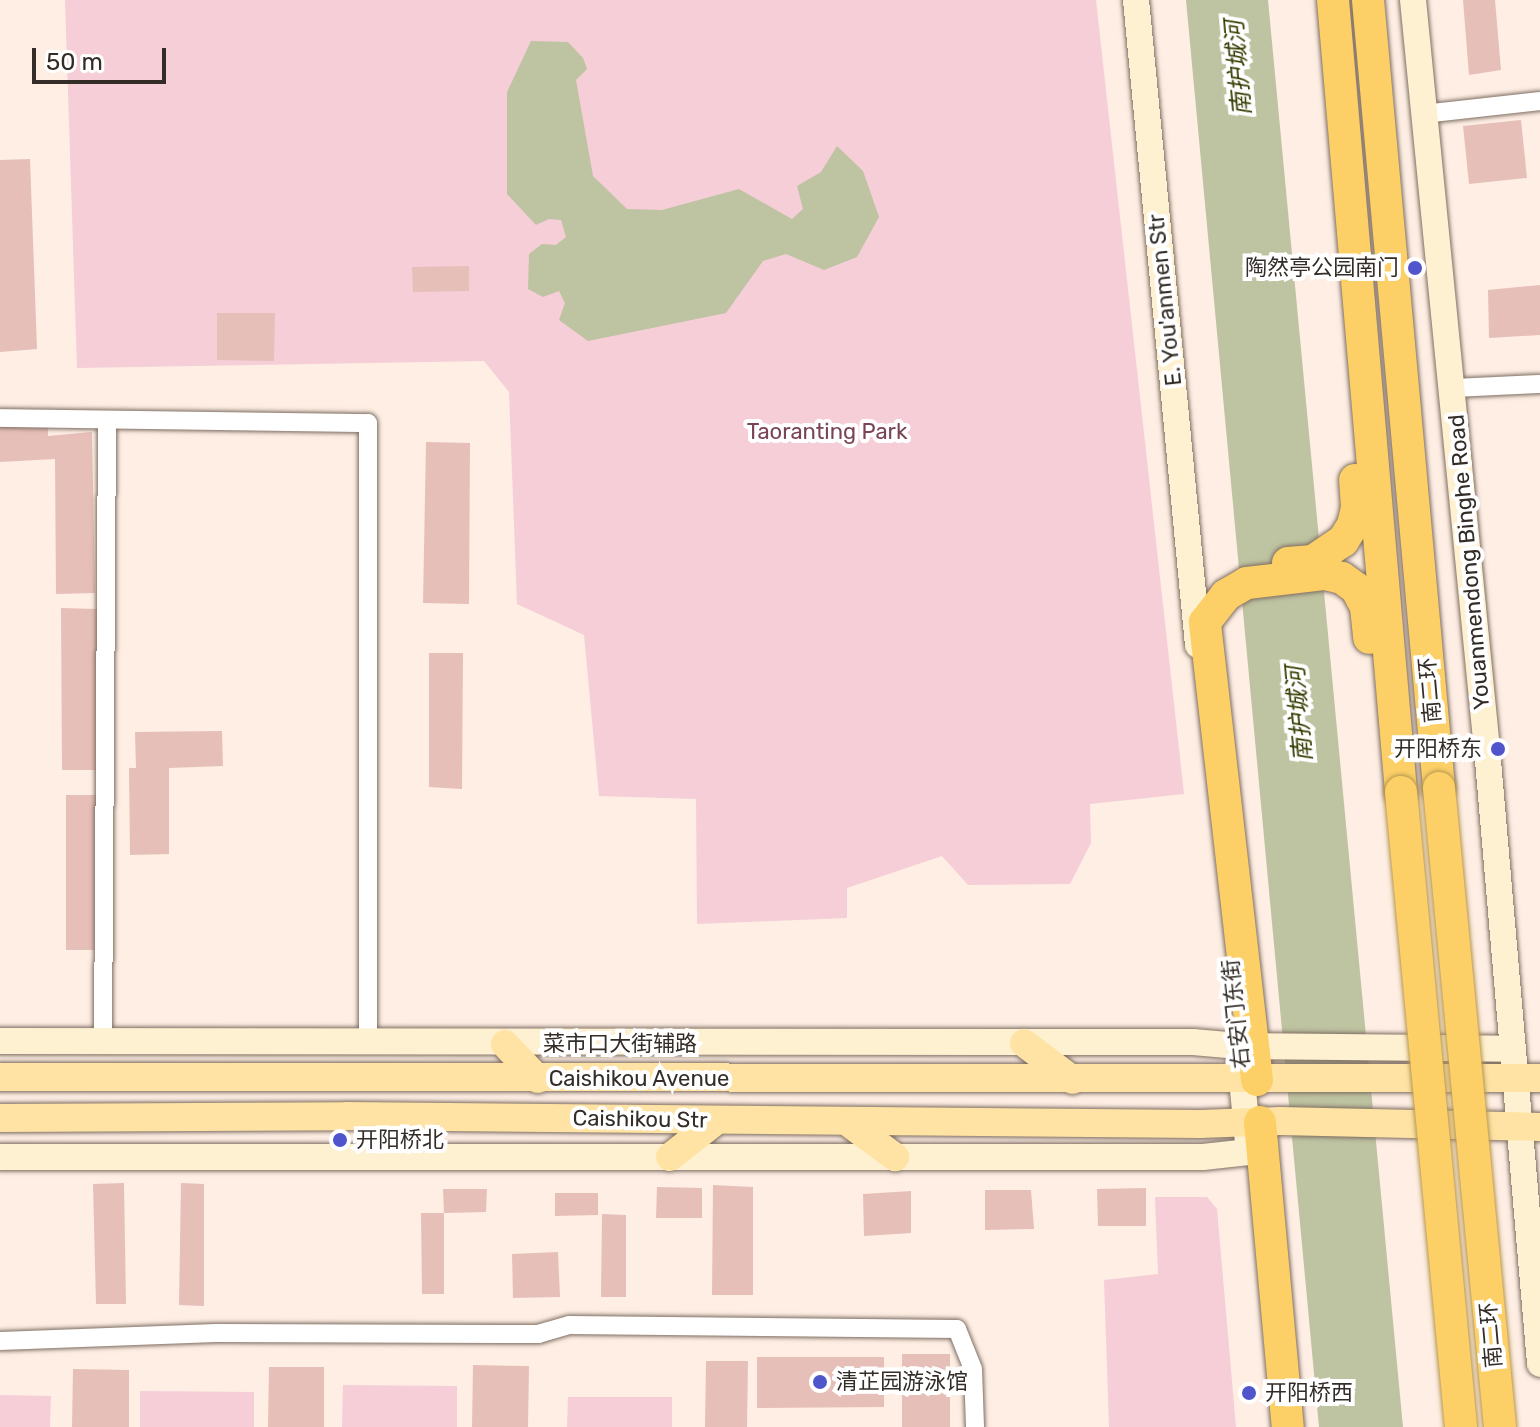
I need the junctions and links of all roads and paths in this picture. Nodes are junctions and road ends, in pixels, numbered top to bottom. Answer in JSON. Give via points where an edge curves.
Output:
{"nodes":[{"id":1,"x":1136,"y":0,"type":"edge"},
{"id":2,"x":1333,"y":0,"type":"edge"},
{"id":3,"x":1368,"y":0,"type":"edge"},
{"id":4,"x":1413,"y":0,"type":"edge"},
{"id":5,"x":1540,"y":101,"type":"edge"},
{"id":6,"x":1423,"y":114,"type":"junction"},
{"id":7,"x":1360,"y":334,"type":"junction"},
{"id":8,"x":1540,"y":384,"type":"edge"},
{"id":9,"x":1452,"y":388,"type":"junction"},
{"id":10,"x":0,"y":418,"type":"edge"},
{"id":11,"x":107,"y":420,"type":"junction"},
{"id":12,"x":1340,"y":563,"type":"junction"},
{"id":13,"x":1224,"y":586,"type":"junction"},
{"id":14,"x":1193,"y":601,"type":"junction"},
{"id":15,"x":1396,"y":738,"type":"junction"},
{"id":16,"x":368,"y":1040,"type":"junction"},
{"id":17,"x":0,"y":1041,"type":"edge"},
{"id":18,"x":103,"y":1041,"type":"junction"},
{"id":19,"x":1024,"y":1043,"type":"junction"},
{"id":20,"x":505,"y":1044,"type":"junction"},
{"id":21,"x":1256,"y":1046,"type":"junction"},
{"id":22,"x":1522,"y":1068,"type":"edge"},
{"id":23,"x":0,"y":1077,"type":"edge"},
{"id":24,"x":538,"y":1079,"type":"junction"},
{"id":25,"x":1259,"y":1079,"type":"junction"},
{"id":26,"x":1073,"y":1080,"type":"junction"},
{"id":27,"x":0,"y":1118,"type":"edge"},
{"id":28,"x":717,"y":1120,"type":"junction"},
{"id":29,"x":846,"y":1121,"type":"junction"},
{"id":30,"x":1262,"y":1122,"type":"junction"},
{"id":31,"x":1530,"y":1127,"type":"edge"},
{"id":32,"x":1249,"y":1152,"type":"junction"},
{"id":33,"x":0,"y":1157,"type":"edge"},
{"id":34,"x":670,"y":1157,"type":"junction"},
{"id":35,"x":895,"y":1157,"type":"junction"},
{"id":36,"x":1532,"y":1158,"type":"edge"},
{"id":37,"x":0,"y":1341,"type":"edge"},
{"id":38,"x":1540,"y":1364,"type":"edge"},
{"id":39,"x":975,"y":1427,"type":"edge"},
{"id":40,"x":1275,"y":1427,"type":"edge"},
{"id":41,"x":1288,"y":1427,"type":"edge"},
{"id":42,"x":1461,"y":1427,"type":"edge"},
{"id":43,"x":1500,"y":1427,"type":"edge"}],
"edges":[{"from":1,"to":14,"type":"street","name":"E. You'anmen Str"},
{"from":2,"to":7,"type":"highway","name":"南二环"},
{"from":3,"to":43,"type":"highway","name":"南二环","bridge":true},
{"from":4,"to":6,"type":"street","name":"Youanmendong Binghe Road"},
{"from":5,"to":6,"type":"street"},
{"from":6,"to":9,"type":"street","name":"Youanmendong Binghe Road"},
{"from":7,"to":12,"type":"highway","via":[[1348,390],[1357,507]]},
{"from":7,"to":15,"type":"highway","name":"南二环"},
{"from":8,"to":9,"type":"street"},
{"from":9,"to":22,"type":"street","name":"Youanmendong Binghe Road"},
{"from":10,"to":11,"type":"street"},
{"from":11,"to":16,"type":"street","via":[[368,423]]},
{"from":11,"to":18,"type":"street"},
{"from":12,"to":13,"type":"highway","via":[[1253,566]]},
{"from":12,"to":15,"type":"highway","via":[[1366,607],[1378,707]]},
{"from":13,"to":14,"type":"highway"},
{"from":13,"to":21,"type":"highway","via":[[1205,622]]},
{"from":14,"to":21,"type":"street","name":"右安门东街"},
{"from":15,"to":42,"type":"highway","name":"南二环","bridge":true},
{"from":16,"to":18,"type":"street","name":"菜市口大街辅路"},
{"from":16,"to":20,"type":"street","name":"菜市口大街辅路"},
{"from":17,"to":18,"type":"street","name":"菜市口大街辅路"},
{"from":19,"to":20,"type":"street","name":"菜市口大街辅路"},
{"from":19,"to":21,"type":"street","name":"菜市口大街辅路"},
{"from":19,"to":26,"type":"main road"},
{"from":20,"to":24,"type":"main road"},
{"from":21,"to":22,"type":"street","name":"菜市口大街辅路","via":[[1408,1048]]},
{"from":21,"to":25,"type":"highway"},
{"from":22,"to":25,"type":"main road","name":"Caishikou Avenue","via":[[1413,1080]]},
{"from":22,"to":31,"type":"street","name":"Youanmendong Binghe Road"},
{"from":23,"to":24,"type":"main road","name":"Caishikou Avenue"},
{"from":24,"to":26,"type":"main road","name":"Caishikou Avenue"},
{"from":25,"to":26,"type":"main road","name":"Caishikou Avenue"},
{"from":25,"to":30,"type":"street","name":"右安门东街"},
{"from":27,"to":28,"type":"main road","name":"Caishikou Str"},
{"from":28,"to":29,"type":"main road","name":"Caishikou Str"},
{"from":28,"to":34,"type":"main road"},
{"from":29,"to":30,"type":"main road","name":"Caishikou Str"},
{"from":29,"to":35,"type":"main road"},
{"from":30,"to":31,"type":"main road","name":"Caishikou Str"},
{"from":30,"to":32,"type":"street","name":"右安门东街"},
{"from":30,"to":41,"type":"highway"},
{"from":31,"to":36,"type":"street","name":"Youanmendong Binghe Road"},
{"from":32,"to":35,"type":"street","via":[[1203,1157]]},
{"from":32,"to":40,"type":"street","name":"右安门东街"},
{"from":33,"to":34,"type":"street"},
{"from":34,"to":35,"type":"street"},
{"from":36,"to":38,"type":"street","name":"Youanmendong Binghe Road"},
{"from":37,"to":39,"type":"street","via":[[216,1333],[538,1334],[569,1325],[957,1329],[973,1369]]}]}
